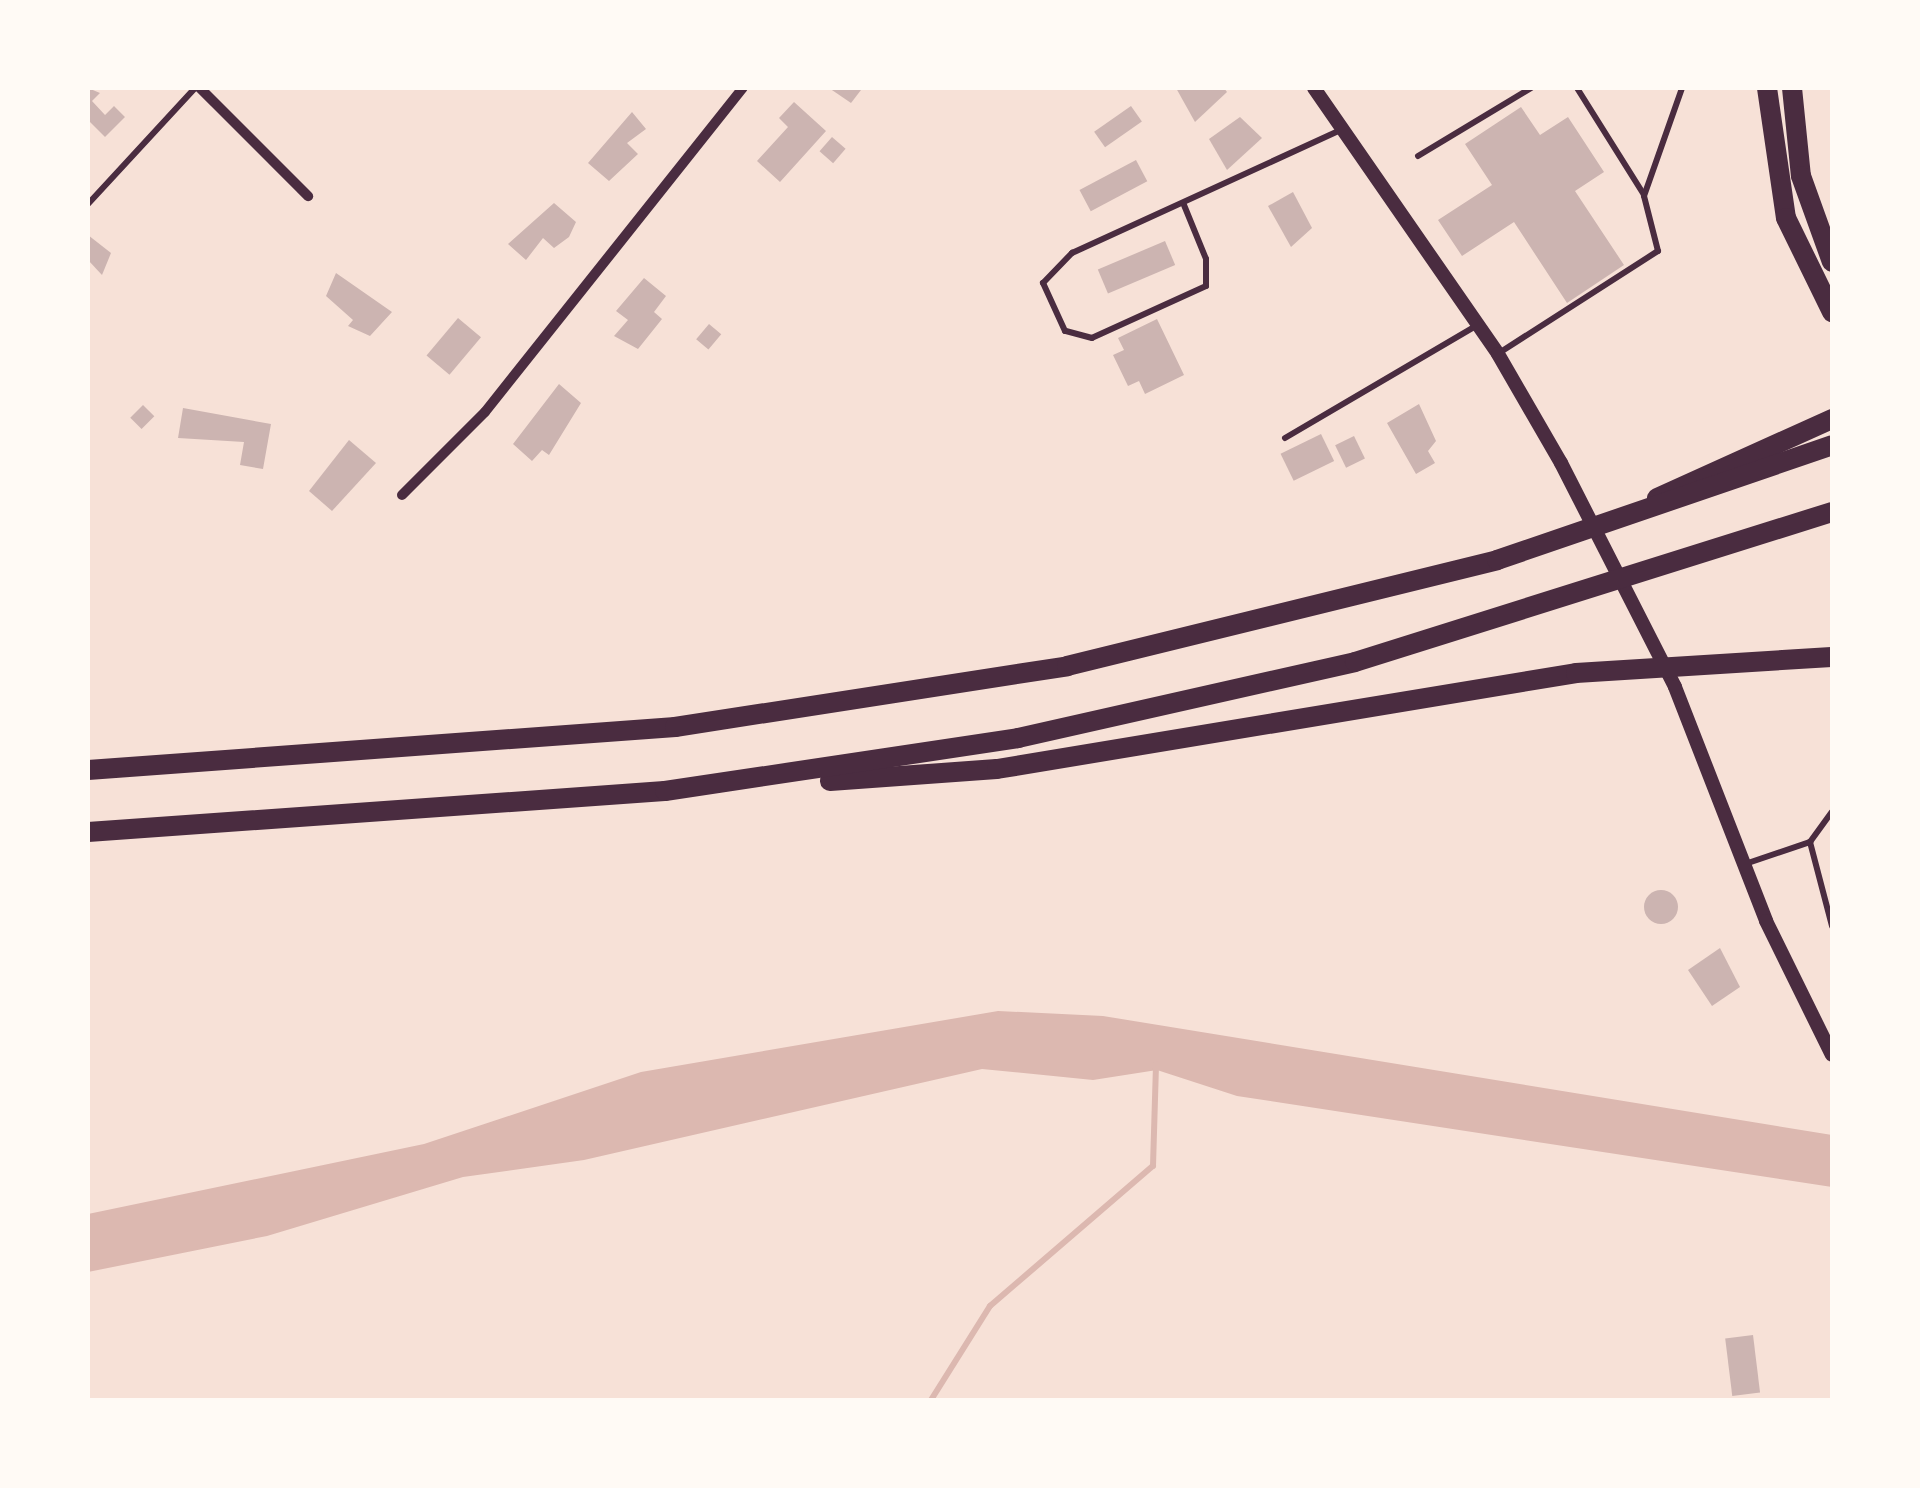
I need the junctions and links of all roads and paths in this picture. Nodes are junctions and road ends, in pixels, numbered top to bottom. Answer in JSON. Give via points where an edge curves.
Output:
{"nodes":[{"id":1,"x":197,"y":88,"type":"edge"},
{"id":2,"x":742,"y":88,"type":"edge"},
{"id":3,"x":1314,"y":88,"type":"edge"},
{"id":4,"x":1531,"y":88,"type":"edge"},
{"id":5,"x":1577,"y":88,"type":"edge"},
{"id":6,"x":1682,"y":88,"type":"edge"},
{"id":7,"x":1767,"y":88,"type":"edge"},
{"id":8,"x":1792,"y":88,"type":"edge"},
{"id":9,"x":1342,"y":129,"type":"junction"},
{"id":10,"x":1418,"y":156,"type":"dead end"},
{"id":11,"x":308,"y":196,"type":"dead end"},
{"id":12,"x":1644,"y":196,"type":"junction"},
{"id":13,"x":88,"y":204,"type":"edge"},
{"id":14,"x":1184,"y":205,"type":"junction"},
{"id":15,"x":1832,"y":262,"type":"edge"},
{"id":16,"x":1832,"y":312,"type":"edge"},
{"id":17,"x":1476,"y":326,"type":"junction"},
{"id":18,"x":1498,"y":354,"type":"junction"},
{"id":19,"x":1832,"y":419,"type":"edge"},
{"id":20,"x":1285,"y":438,"type":"dead end"},
{"id":21,"x":1832,"y":445,"type":"edge"},
{"id":22,"x":402,"y":496,"type":"dead end"},
{"id":23,"x":1832,"y":512,"type":"edge"},
{"id":24,"x":1614,"y":524,"type":"junction"},
{"id":25,"x":1832,"y":657,"type":"edge"},
{"id":26,"x":88,"y":770,"type":"edge"},
{"id":27,"x":723,"y":785,"type":"junction"},
{"id":28,"x":1832,"y":812,"type":"edge"},
{"id":29,"x":88,"y":832,"type":"edge"},
{"id":30,"x":1810,"y":842,"type":"junction"},
{"id":31,"x":1744,"y":864,"type":"junction"},
{"id":32,"x":1832,"y":926,"type":"edge"},
{"id":33,"x":1831,"y":1046,"type":"edge"}],
"edges":[{"from":1,"to":11,"type":"street"},
{"from":1,"to":13,"type":"lane"},
{"from":2,"to":22,"type":"street","via":[[485,412]]},
{"from":3,"to":9,"type":"street"},
{"from":4,"to":10,"type":"lane"},
{"from":5,"to":12,"type":"lane"},
{"from":6,"to":12,"type":"lane"},
{"from":7,"to":16,"type":"highway","via":[[1786,218]]},
{"from":8,"to":15,"type":"highway","via":[[1801,176]]},
{"from":9,"to":14,"type":"lane"},
{"from":9,"to":17,"type":"street"},
{"from":12,"to":18,"type":"lane","via":[[1660,232],[1658,251]]},
{"from":14,"to":14,"type":"lane","via":[[1072,253],[1043,284],[1065,331],[1092,338],[1206,286]]},
{"from":17,"to":18,"type":"street"},
{"from":17,"to":20,"type":"lane"},
{"from":18,"to":31,"type":"street","via":[[1675,687]]},
{"from":19,"to":24,"type":"highway","via":[[1705,471]]},
{"from":21,"to":24,"type":"highway"},
{"from":23,"to":27,"type":"highway","via":[[1296,677],[1018,738]]},
{"from":24,"to":26,"type":"highway","via":[[1236,628],[834,706],[491,746]]},
{"from":25,"to":27,"type":"highway","via":[[1576,673],[997,769]]},
{"from":27,"to":29,"type":"highway"},
{"from":28,"to":30,"type":"lane"},
{"from":30,"to":31,"type":"lane"},
{"from":30,"to":32,"type":"lane"},
{"from":31,"to":33,"type":"street"}]}
